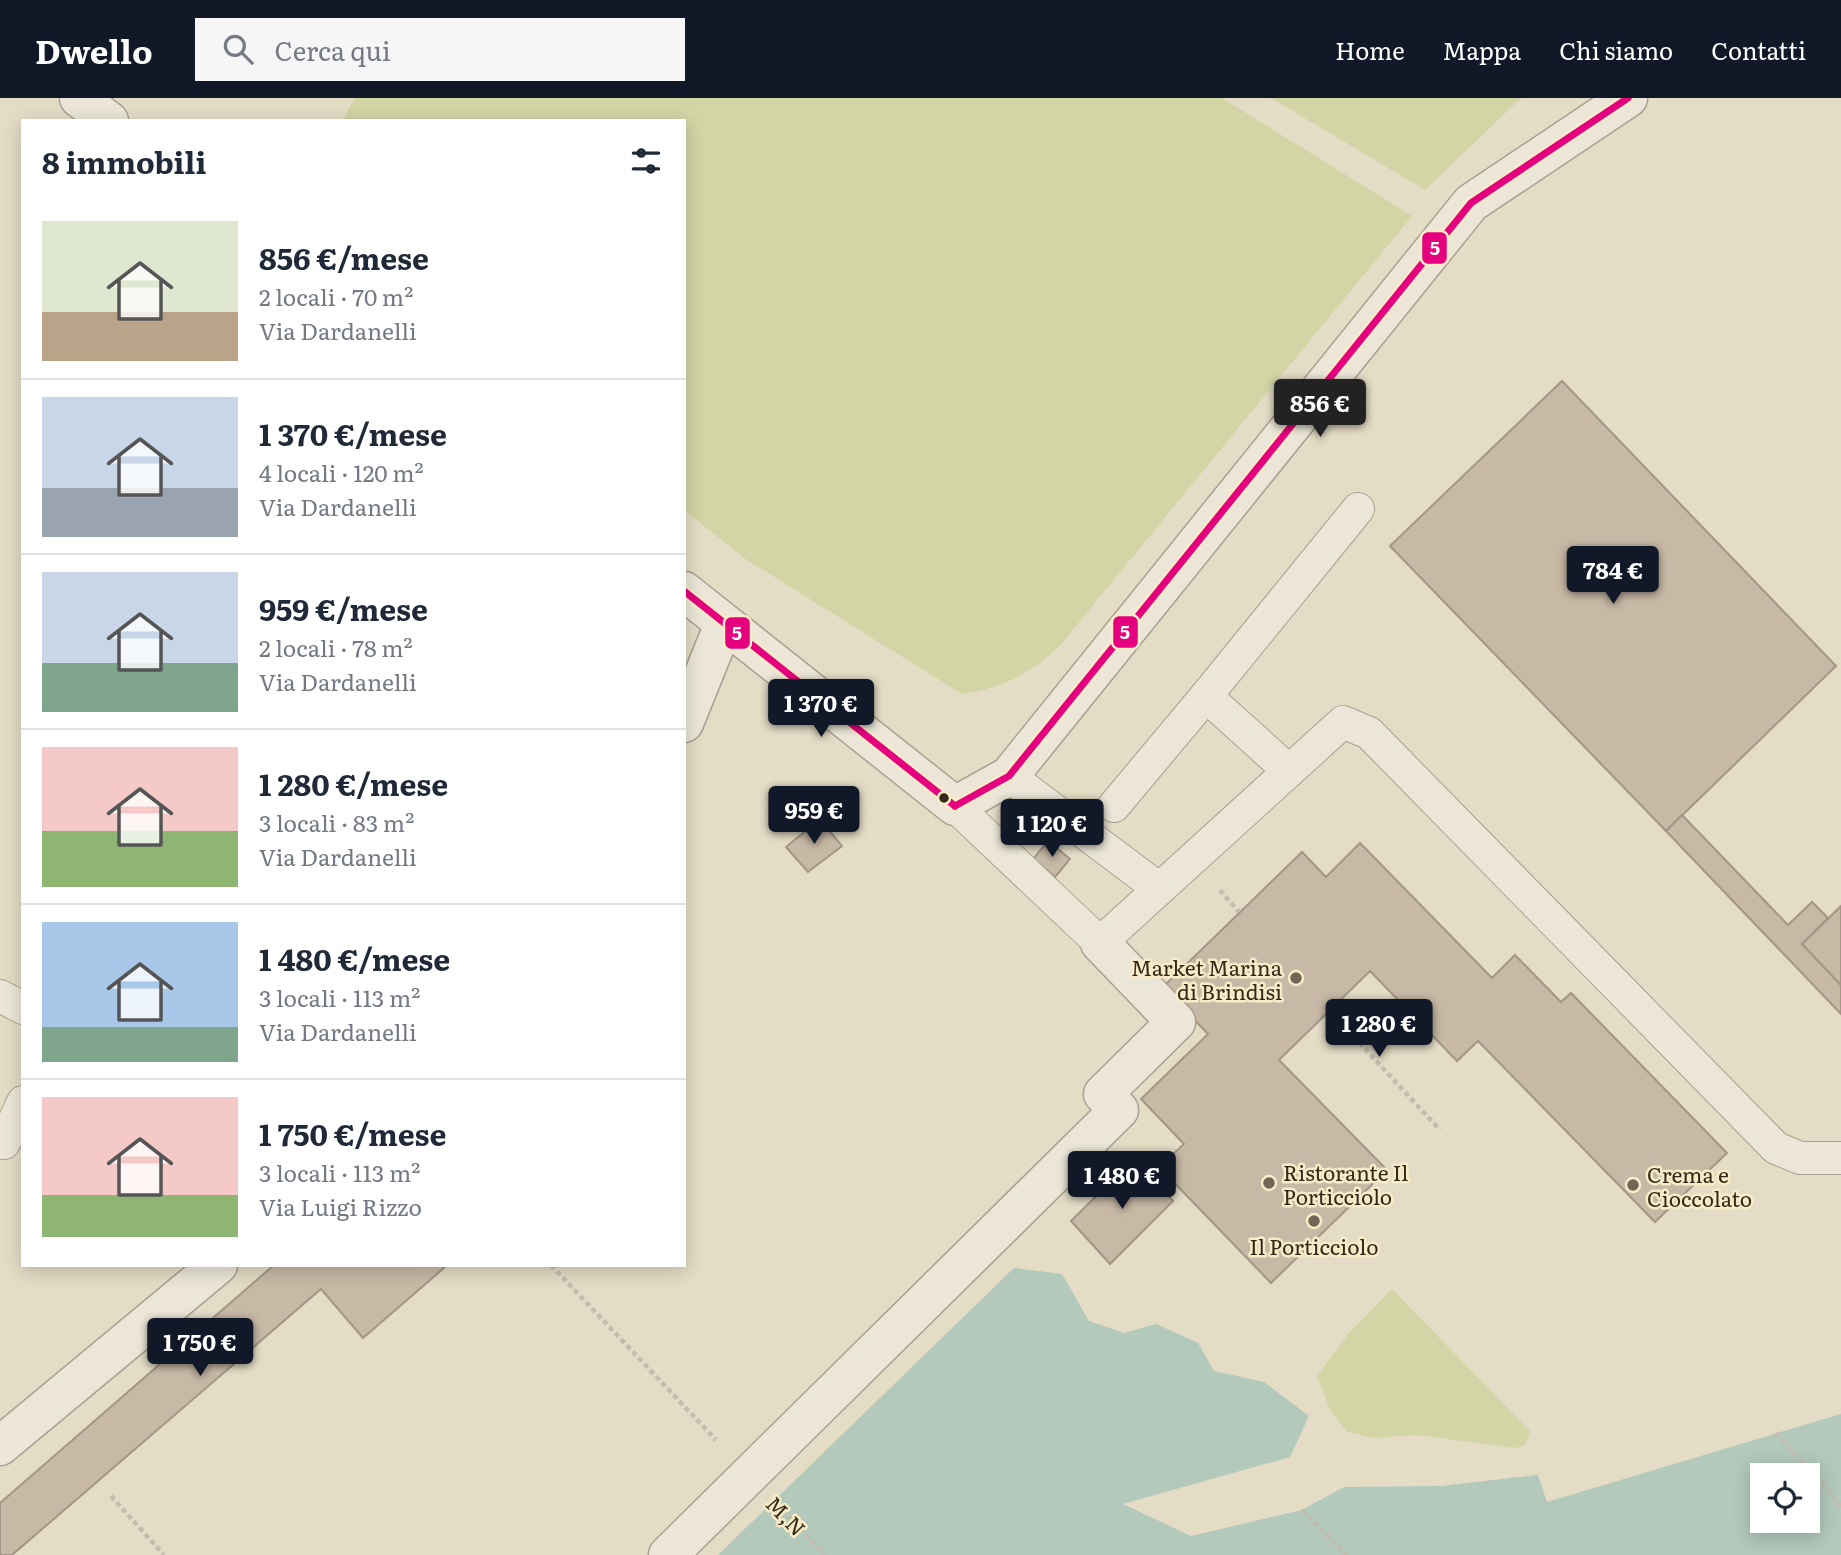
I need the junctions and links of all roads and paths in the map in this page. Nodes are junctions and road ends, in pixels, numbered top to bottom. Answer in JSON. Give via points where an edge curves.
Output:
{"nodes":[{"id":1,"x":79,"y":98,"type":"edge"},
{"id":2,"x":1628,"y":98,"type":"edge"},
{"id":3,"x":106,"y":119,"type":"edge"},
{"id":4,"x":1358,"y":509,"type":"dead end"},
{"id":5,"x":686,"y":593,"type":"edge"},
{"id":6,"x":724,"y":624,"type":"junction"},
{"id":7,"x":1206,"y":696,"type":"junction"},
{"id":8,"x":686,"y":718,"type":"edge"},
{"id":9,"x":1289,"y":771,"type":"junction"},
{"id":10,"x":1009,"y":776,"type":"junction"},
{"id":11,"x":955,"y":806,"type":"junction"},
{"id":12,"x":1114,"y":806,"type":"dead end"},
{"id":13,"x":1158,"y":888,"type":"junction"},
{"id":14,"x":1100,"y":943,"type":"junction"},
{"id":15,"x":0,"y":996,"type":"edge"},
{"id":16,"x":21,"y":1007,"type":"edge"},
{"id":17,"x":1330,"y":1011,"type":"dead end"},
{"id":18,"x":21,"y":1106,"type":"edge"},
{"id":19,"x":1440,"y":1130,"type":"dead end"},
{"id":20,"x":4,"y":1143,"type":"dead end"},
{"id":21,"x":1841,"y":1158,"type":"edge"},
{"id":22,"x":216,"y":1267,"type":"edge"},
{"id":23,"x":553,"y":1267,"type":"edge"},
{"id":24,"x":1776,"y":1433,"type":"dead end"},
{"id":25,"x":0,"y":1446,"type":"edge"},
{"id":26,"x":749,"y":1476,"type":"junction"},
{"id":27,"x":111,"y":1496,"type":"dead end"},
{"id":28,"x":1841,"y":1506,"type":"edge"},
{"id":29,"x":1302,"y":1510,"type":"dead end"},
{"id":30,"x":164,"y":1555,"type":"edge"},
{"id":31,"x":668,"y":1555,"type":"edge"},
{"id":32,"x":825,"y":1555,"type":"edge"},
{"id":33,"x":1346,"y":1555,"type":"edge"}],
"edges":[{"from":1,"to":3,"type":"street"},
{"from":2,"to":10,"type":"street","via":[[1471,203]]},
{"from":4,"to":7,"type":"lane"},
{"from":5,"to":6,"type":"street"},
{"from":6,"to":8,"type":"street"},
{"from":6,"to":11,"type":"street"},
{"from":7,"to":9,"type":"lane"},
{"from":7,"to":12,"type":"lane"},
{"from":9,"to":13,"type":"lane"},
{"from":9,"to":21,"type":"lane","via":[[1343,722],[1368,733],[1776,1148],[1800,1158]]},
{"from":10,"to":11,"type":"street"},
{"from":10,"to":13,"type":"lane"},
{"from":11,"to":14,"type":"lane"},
{"from":13,"to":14,"type":"lane"},
{"from":14,"to":26,"type":"street","via":[[1176,1022],[1103,1094],[1119,1110]]},
{"from":15,"to":16,"type":"lane"},
{"from":17,"to":19,"type":"path"},
{"from":18,"to":20,"type":"lane"},
{"from":22,"to":25,"type":"street"},
{"from":23,"to":26,"type":"path","name":"M,N"},
{"from":24,"to":28,"type":"path"},
{"from":26,"to":31,"type":"street"},
{"from":26,"to":32,"type":"path","name":"M,N"},
{"from":27,"to":30,"type":"path"},
{"from":29,"to":33,"type":"path"}]}
